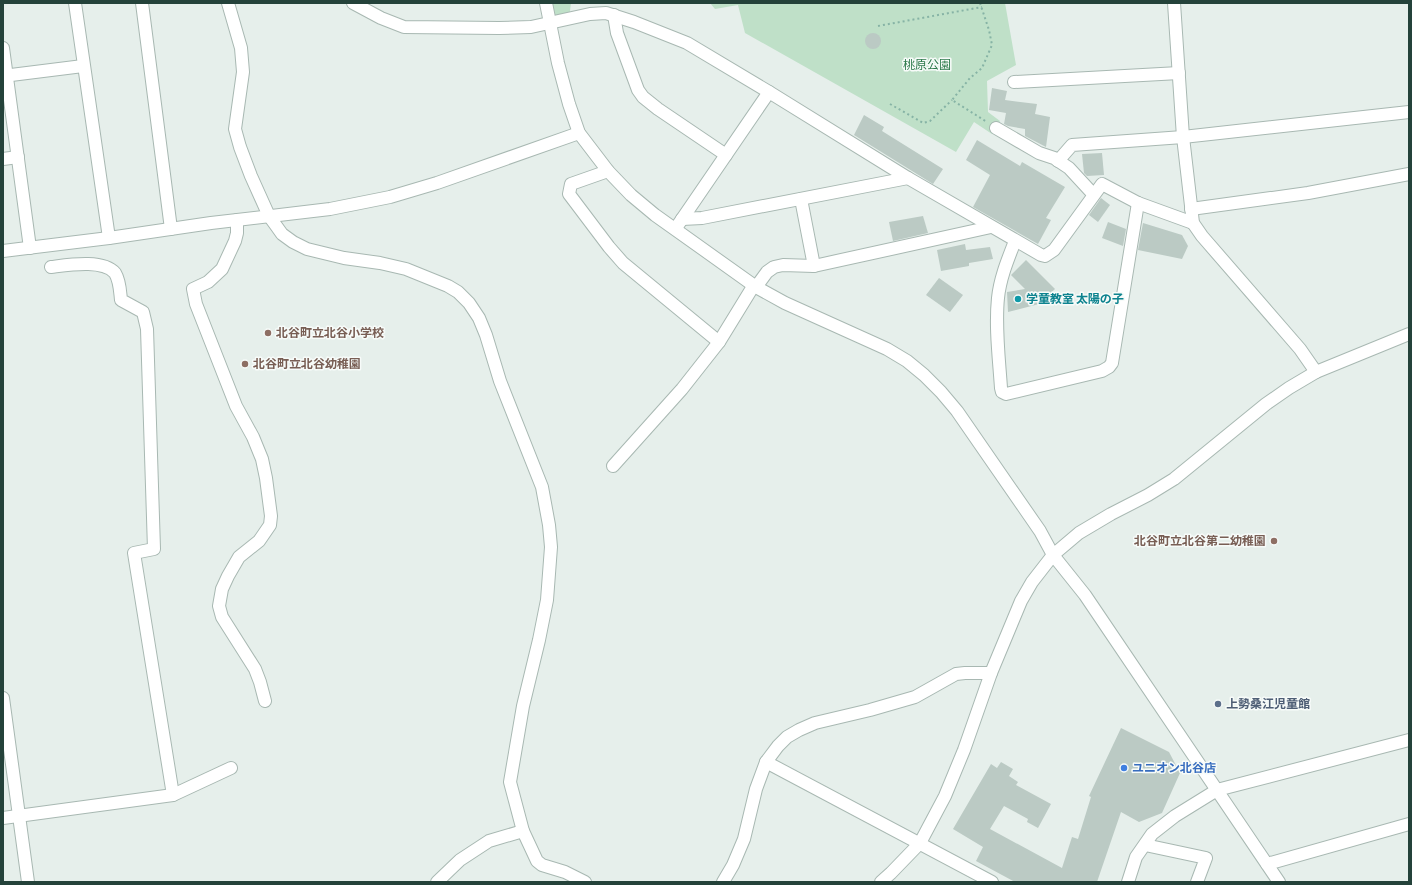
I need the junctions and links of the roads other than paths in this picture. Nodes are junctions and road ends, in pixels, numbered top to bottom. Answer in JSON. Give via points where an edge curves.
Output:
{"nodes":[{"id":1,"x":75,"y":3,"type":"edge"},
{"id":2,"x":142,"y":3,"type":"edge"},
{"id":3,"x":228,"y":3,"type":"edge"},
{"id":4,"x":353,"y":3,"type":"edge"},
{"id":5,"x":546,"y":3,"type":"edge"},
{"id":6,"x":1174,"y":3,"type":"edge"},
{"id":7,"x":614,"y":15,"type":"junction"},
{"id":8,"x":550,"y":24,"type":"junction"},
{"id":9,"x":3,"y":48,"type":"edge"},
{"id":10,"x":83,"y":66,"type":"junction"},
{"id":11,"x":1179,"y":73,"type":"junction"},
{"id":12,"x":5,"y":75,"type":"edge"},
{"id":13,"x":1014,"y":82,"type":"dead end"},
{"id":14,"x":769,"y":92,"type":"junction"},
{"id":15,"x":1409,"y":112,"type":"edge"},
{"id":16,"x":996,"y":128,"type":"road end"},
{"id":17,"x":580,"y":133,"type":"junction"},
{"id":18,"x":1183,"y":137,"type":"junction"},
{"id":19,"x":726,"y":155,"type":"junction"},
{"id":20,"x":18,"y":157,"type":"junction"},
{"id":21,"x":3,"y":159,"type":"edge"},
{"id":22,"x":1058,"y":161,"type":"junction"},
{"id":23,"x":608,"y":171,"type":"junction"},
{"id":24,"x":1409,"y":174,"type":"edge"},
{"id":25,"x":908,"y":178,"type":"junction"},
{"id":26,"x":1094,"y":194,"type":"junction"},
{"id":27,"x":801,"y":199,"type":"junction"},
{"id":28,"x":1138,"y":203,"type":"junction"},
{"id":29,"x":1191,"y":209,"type":"junction"},
{"id":30,"x":269,"y":216,"type":"junction"},
{"id":31,"x":237,"y":220,"type":"junction"},
{"id":32,"x":1193,"y":222,"type":"junction"},
{"id":33,"x":679,"y":223,"type":"junction"},
{"id":34,"x":991,"y":226,"type":"junction"},
{"id":35,"x":172,"y":229,"type":"junction"},
{"id":36,"x":109,"y":238,"type":"junction"},
{"id":37,"x":1015,"y":241,"type":"junction"},
{"id":38,"x":30,"y":248,"type":"junction"},
{"id":39,"x":3,"y":251,"type":"edge"},
{"id":40,"x":814,"y":266,"type":"junction"},
{"id":41,"x":51,"y":267,"type":"dead end"},
{"id":42,"x":755,"y":286,"type":"junction"},
{"id":43,"x":1409,"y":334,"type":"edge"},
{"id":44,"x":719,"y":342,"type":"junction"},
{"id":45,"x":1316,"y":372,"type":"junction"},
{"id":46,"x":612,"y":466,"type":"dead end"},
{"id":47,"x":1053,"y":555,"type":"junction"},
{"id":48,"x":991,"y":673,"type":"junction"},
{"id":49,"x":3,"y":698,"type":"edge"},
{"id":50,"x":265,"y":700,"type":"dead end"},
{"id":51,"x":6,"y":738,"type":"edge"},
{"id":52,"x":1409,"y":740,"type":"edge"},
{"id":53,"x":766,"y":762,"type":"junction"},
{"id":54,"x":231,"y":768,"type":"dead end"},
{"id":55,"x":1218,"y":790,"type":"junction"},
{"id":56,"x":172,"y":795,"type":"junction"},
{"id":57,"x":19,"y":816,"type":"junction"},
{"id":58,"x":3,"y":818,"type":"edge"},
{"id":59,"x":1409,"y":824,"type":"edge"},
{"id":60,"x":523,"y":831,"type":"junction"},
{"id":61,"x":920,"y":843,"type":"junction"},
{"id":62,"x":1145,"y":844,"type":"junction"},
{"id":63,"x":1267,"y":864,"type":"junction"},
{"id":64,"x":28,"y":882,"type":"edge"},
{"id":65,"x":437,"y":882,"type":"edge"},
{"id":66,"x":586,"y":882,"type":"edge"},
{"id":67,"x":723,"y":882,"type":"edge"},
{"id":68,"x":881,"y":882,"type":"edge"},
{"id":69,"x":992,"y":882,"type":"edge"},
{"id":70,"x":1128,"y":882,"type":"edge"},
{"id":71,"x":1197,"y":882,"type":"edge"},
{"id":72,"x":1279,"y":882,"type":"edge"}],
"edges":[{"from":1,"to":10,"type":"street"},
{"from":2,"to":35,"type":"street"},
{"from":3,"to":30,"type":"street","via":[[241,48],[244,72],[235,128],[240,147]]},
{"from":4,"to":8,"type":"street","via":[[380,18],[404,27],[500,28]]},
{"from":5,"to":8,"type":"street"},
{"from":6,"to":11,"type":"street"},
{"from":7,"to":8,"type":"street","via":[[590,14]]},
{"from":7,"to":14,"type":"street","via":[[687,44]]},
{"from":7,"to":19,"type":"street","via":[[638,90],[643,97]]},
{"from":8,"to":17,"type":"street","via":[[569,104]]},
{"from":9,"to":12,"type":"street"},
{"from":10,"to":12,"type":"street"},
{"from":10,"to":36,"type":"street"},
{"from":11,"to":13,"type":"street"},
{"from":11,"to":18,"type":"street"},
{"from":12,"to":20,"type":"street"},
{"from":14,"to":19,"type":"street"},
{"from":14,"to":25,"type":"street"},
{"from":15,"to":18,"type":"street"},
{"from":16,"to":22,"type":"street","via":[[1039,154]]},
{"from":17,"to":23,"type":"street"},
{"from":17,"to":30,"type":"street","via":[[390,197],[330,209]]},
{"from":18,"to":22,"type":"street","via":[[1072,145]]},
{"from":18,"to":29,"type":"street"},
{"from":19,"to":33,"type":"street"},
{"from":20,"to":21,"type":"street"},
{"from":20,"to":38,"type":"street"},
{"from":22,"to":26,"type":"street","via":[[1069,168]]},
{"from":23,"to":33,"type":"street","via":[[631,195],[656,215]]},
{"from":23,"to":44,"type":"street","via":[[571,184],[569,194],[623,263]]},
{"from":24,"to":29,"type":"street","via":[[1308,193]]},
{"from":25,"to":27,"type":"street"},
{"from":25,"to":34,"type":"street"},
{"from":26,"to":28,"type":"street","via":[[1102,184]]},
{"from":26,"to":37,"type":"street","via":[[1050,254],[1041,255]]},
{"from":27,"to":33,"type":"street"},
{"from":27,"to":40,"type":"street"},
{"from":28,"to":32,"type":"street"},
{"from":28,"to":37,"type":"street","via":[[1112,362],[1109,367],[1102,371],[1010,394],[1004,393],[1001,388],[998,298]]},
{"from":29,"to":32,"type":"street"},
{"from":30,"to":31,"type":"street"},
{"from":30,"to":60,"type":"street","via":[[282,234],[307,249],[406,269],[448,286],[469,303],[486,334],[500,381],[542,487],[550,525],[547,600],[523,706],[510,782]]},
{"from":31,"to":35,"type":"street"},
{"from":31,"to":50,"type":"street","via":[[235,241],[222,269],[208,282],[193,290],[196,304],[236,406],[262,459],[266,478],[270,525],[259,541],[239,557],[222,589],[219,606],[222,617],[255,669]]},
{"from":32,"to":45,"type":"street","via":[[1202,236],[1300,349]]},
{"from":33,"to":42,"type":"street"},
{"from":34,"to":37,"type":"street"},
{"from":34,"to":40,"type":"street"},
{"from":35,"to":36,"type":"street"},
{"from":36,"to":38,"type":"street"},
{"from":38,"to":39,"type":"street"},
{"from":40,"to":42,"type":"street","via":[[774,267]]},
{"from":41,"to":56,"type":"street","via":[[78,264],[109,269],[118,279],[121,300],[144,312],[147,330],[154,549],[134,553]]},
{"from":42,"to":44,"type":"street"},
{"from":42,"to":47,"type":"street","via":[[785,304],[887,349],[924,375],[957,410],[1040,531]]},
{"from":43,"to":45,"type":"street"},
{"from":44,"to":46,"type":"street","via":[[682,389]]},
{"from":45,"to":47,"type":"street","via":[[1266,404],[1174,480],[1078,533]]},
{"from":47,"to":48,"type":"street","via":[[1021,601]]},
{"from":47,"to":55,"type":"street","via":[[1085,595]]},
{"from":48,"to":53,"type":"street","via":[[956,674],[915,697],[815,723],[787,737]]},
{"from":48,"to":61,"type":"street","via":[[945,796]]},
{"from":49,"to":51,"type":"street"},
{"from":51,"to":57,"type":"street"},
{"from":52,"to":55,"type":"street"},
{"from":53,"to":61,"type":"street"},
{"from":53,"to":67,"type":"street","via":[[756,789],[744,839]]},
{"from":54,"to":56,"type":"street"},
{"from":55,"to":62,"type":"street","via":[[1175,816],[1152,834]]},
{"from":55,"to":63,"type":"street"},
{"from":56,"to":57,"type":"street"},
{"from":57,"to":58,"type":"street"},
{"from":57,"to":64,"type":"street"},
{"from":59,"to":63,"type":"street"},
{"from":60,"to":65,"type":"street","via":[[489,840],[460,860]]},
{"from":60,"to":66,"type":"street","via":[[537,861]]},
{"from":61,"to":68,"type":"street"},
{"from":61,"to":69,"type":"street"},
{"from":62,"to":70,"type":"street","via":[[1136,857]]},
{"from":62,"to":71,"type":"street","via":[[1206,858]]},
{"from":63,"to":72,"type":"street"}]}
